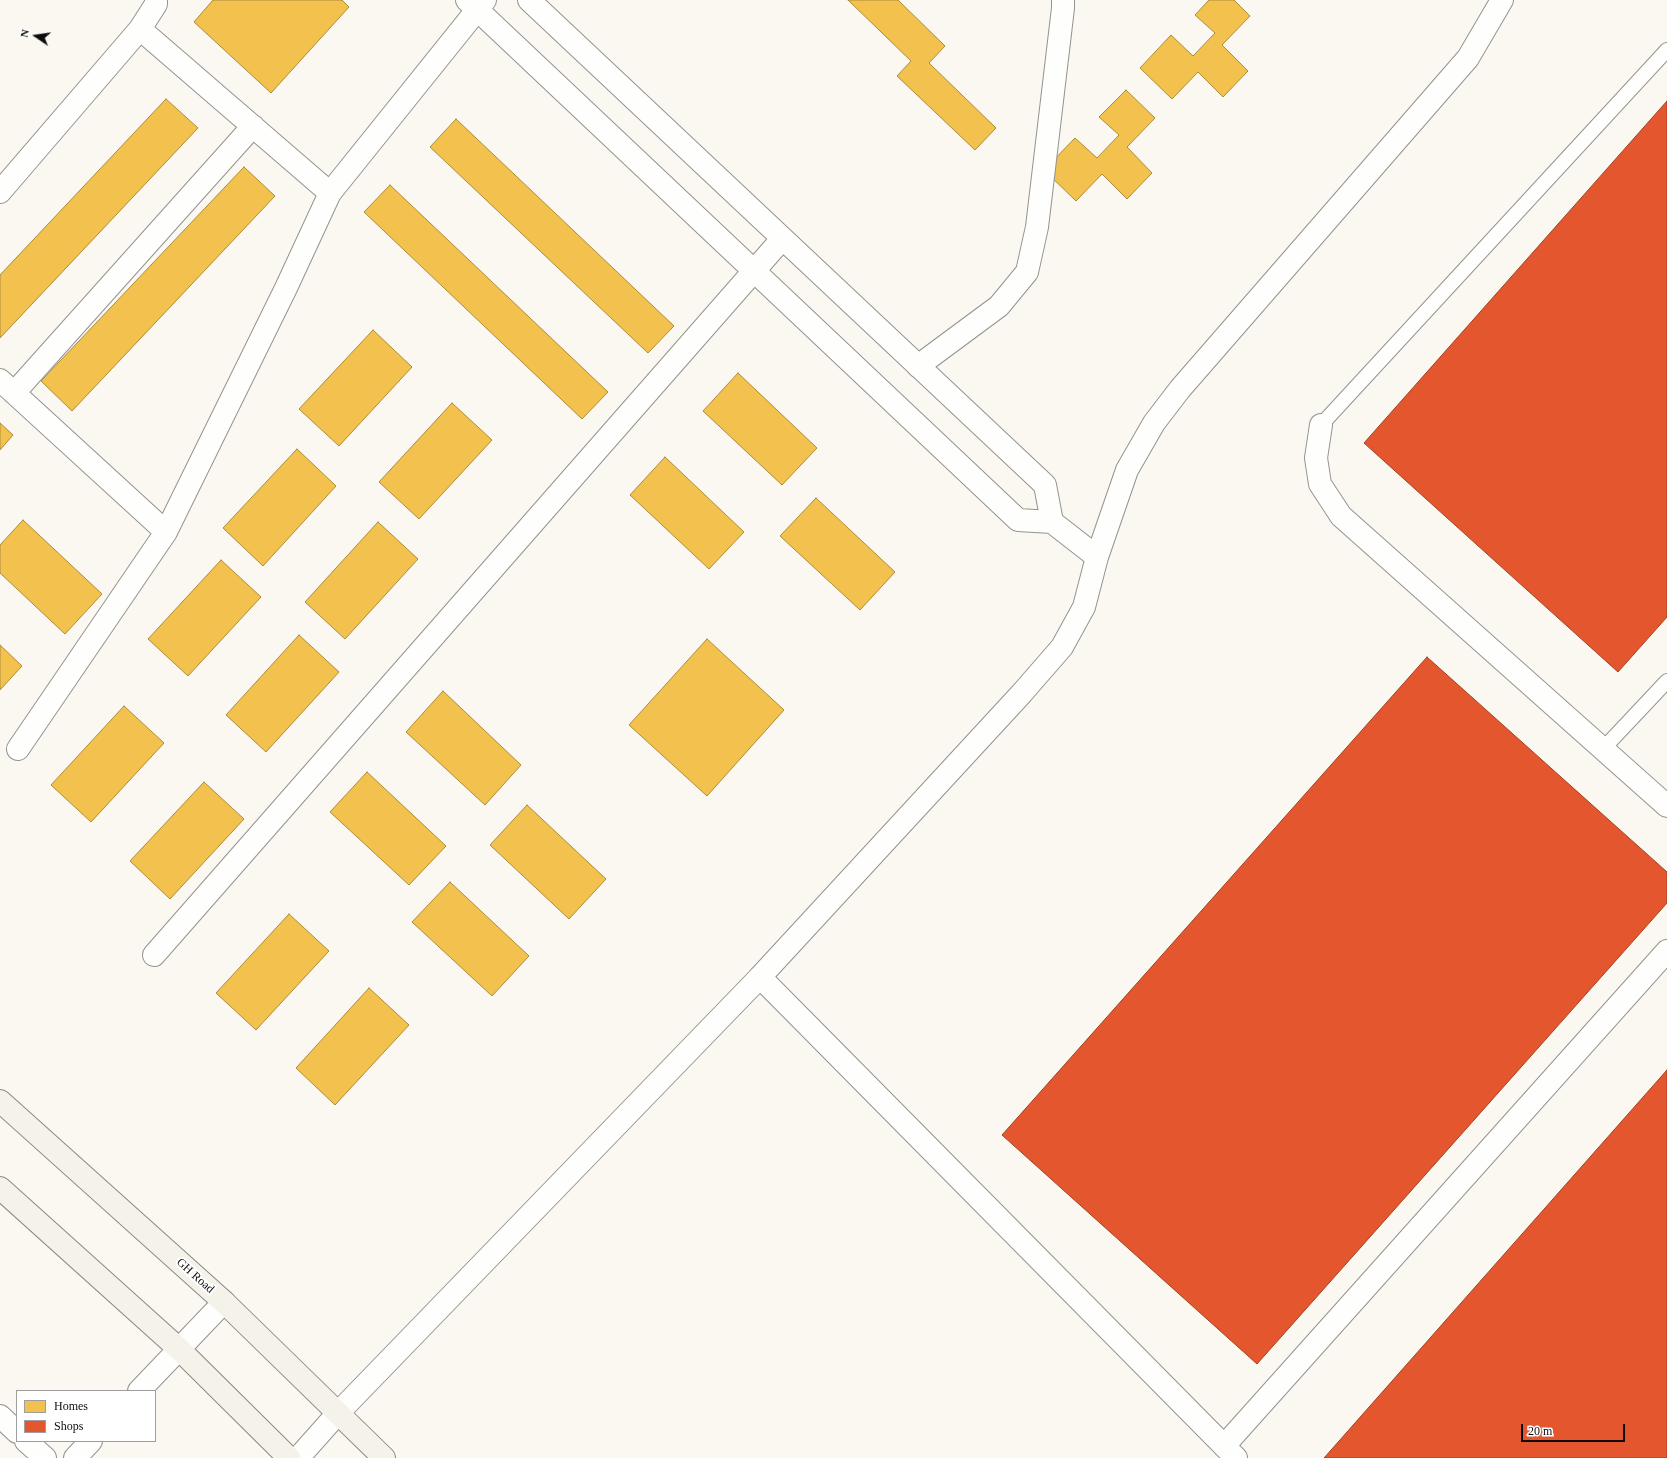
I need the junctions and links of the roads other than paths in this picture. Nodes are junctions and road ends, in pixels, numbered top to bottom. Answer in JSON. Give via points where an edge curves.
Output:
{"nodes":[{"id":1,"x":156,"y":0,"type":"edge"},
{"id":2,"x":529,"y":0,"type":"edge"},
{"id":3,"x":1062,"y":0,"type":"edge"},
{"id":4,"x":1502,"y":0,"type":"edge"},
{"id":5,"x":476,"y":3,"type":"edge"},
{"id":6,"x":140,"y":29,"type":"junction"},
{"id":7,"x":1667,"y":50,"type":"edge"},
{"id":8,"x":252,"y":126,"type":"junction"},
{"id":9,"x":0,"y":192,"type":"edge"},
{"id":10,"x":330,"y":193,"type":"junction"},
{"id":11,"x":782,"y":239,"type":"junction"},
{"id":12,"x":754,"y":270,"type":"junction"},
{"id":13,"x":918,"y":366,"type":"junction"},
{"id":14,"x":7,"y":387,"type":"edge"},
{"id":15,"x":1321,"y":425,"type":"joint"},
{"id":16,"x":1052,"y":522,"type":"junction"},
{"id":17,"x":166,"y":532,"type":"junction"},
{"id":18,"x":1097,"y":557,"type":"junction"},
{"id":19,"x":1667,"y":680,"type":"edge"},
{"id":20,"x":18,"y":749,"type":"dead end"},
{"id":21,"x":1603,"y":749,"type":"junction"},
{"id":22,"x":1667,"y":806,"type":"edge"},
{"id":23,"x":1667,"y":950,"type":"edge"},
{"id":24,"x":154,"y":955,"type":"dead end"},
{"id":25,"x":760,"y":977,"type":"junction"},
{"id":26,"x":0,"y":1100,"type":"edge"},
{"id":27,"x":0,"y":1188,"type":"edge"},
{"id":28,"x":224,"y":1302,"type":"junction"},
{"id":29,"x":179,"y":1349,"type":"junction"},
{"id":30,"x":140,"y":1390,"type":"edge"},
{"id":31,"x":338,"y":1413,"type":"junction"},
{"id":32,"x":0,"y":1416,"type":"edge"},
{"id":33,"x":16,"y":1431,"type":"edge"},
{"id":34,"x":27,"y":1442,"type":"edge"},
{"id":35,"x":90,"y":1442,"type":"edge"},
{"id":36,"x":1230,"y":1452,"type":"edge"},
{"id":37,"x":45,"y":1458,"type":"edge"},
{"id":38,"x":75,"y":1458,"type":"edge"},
{"id":39,"x":289,"y":1458,"type":"edge"},
{"id":40,"x":298,"y":1458,"type":"edge"},
{"id":41,"x":384,"y":1458,"type":"edge"}],
"edges":[{"from":1,"to":6,"type":"street"},
{"from":2,"to":11,"type":"street"},
{"from":3,"to":13,"type":"street","via":[[1037,227],[1027,272],[999,306]]},
{"from":4,"to":18,"type":"street","via":[[1468,58],[1180,389],[1154,423],[1127,470]]},
{"from":5,"to":10,"type":"street"},
{"from":5,"to":12,"type":"street"},
{"from":6,"to":8,"type":"street"},
{"from":6,"to":9,"type":"street"},
{"from":7,"to":15,"type":"lane"},
{"from":8,"to":10,"type":"street"},
{"from":8,"to":14,"type":"street"},
{"from":10,"to":17,"type":"street"},
{"from":11,"to":12,"type":"street"},
{"from":11,"to":13,"type":"street"},
{"from":12,"to":16,"type":"street","via":[[1018,520]]},
{"from":12,"to":24,"type":"street"},
{"from":13,"to":16,"type":"street","via":[[1044,485]]},
{"from":14,"to":17,"type":"street"},
{"from":15,"to":21,"type":"street","via":[[1316,458],[1320,484],[1341,516]]},
{"from":16,"to":18,"type":"street"},
{"from":17,"to":20,"type":"street"},
{"from":18,"to":25,"type":"street","via":[[1084,607],[1062,647]]},
{"from":19,"to":21,"type":"lane"},
{"from":21,"to":22,"type":"street"},
{"from":23,"to":36,"type":"street"},
{"from":25,"to":31,"type":"street"},
{"from":25,"to":36,"type":"street"},
{"from":26,"to":28,"type":"main road","name":"GH Road"},
{"from":27,"to":29,"type":"main road"},
{"from":28,"to":29,"type":"street"},
{"from":28,"to":31,"type":"main road","name":"GH Road"},
{"from":29,"to":30,"type":"street"},
{"from":29,"to":39,"type":"main road"},
{"from":31,"to":40,"type":"street"},
{"from":31,"to":41,"type":"main road","name":"GH Road"},
{"from":32,"to":33,"type":"street"},
{"from":34,"to":37,"type":"street"},
{"from":35,"to":38,"type":"street"}]}
